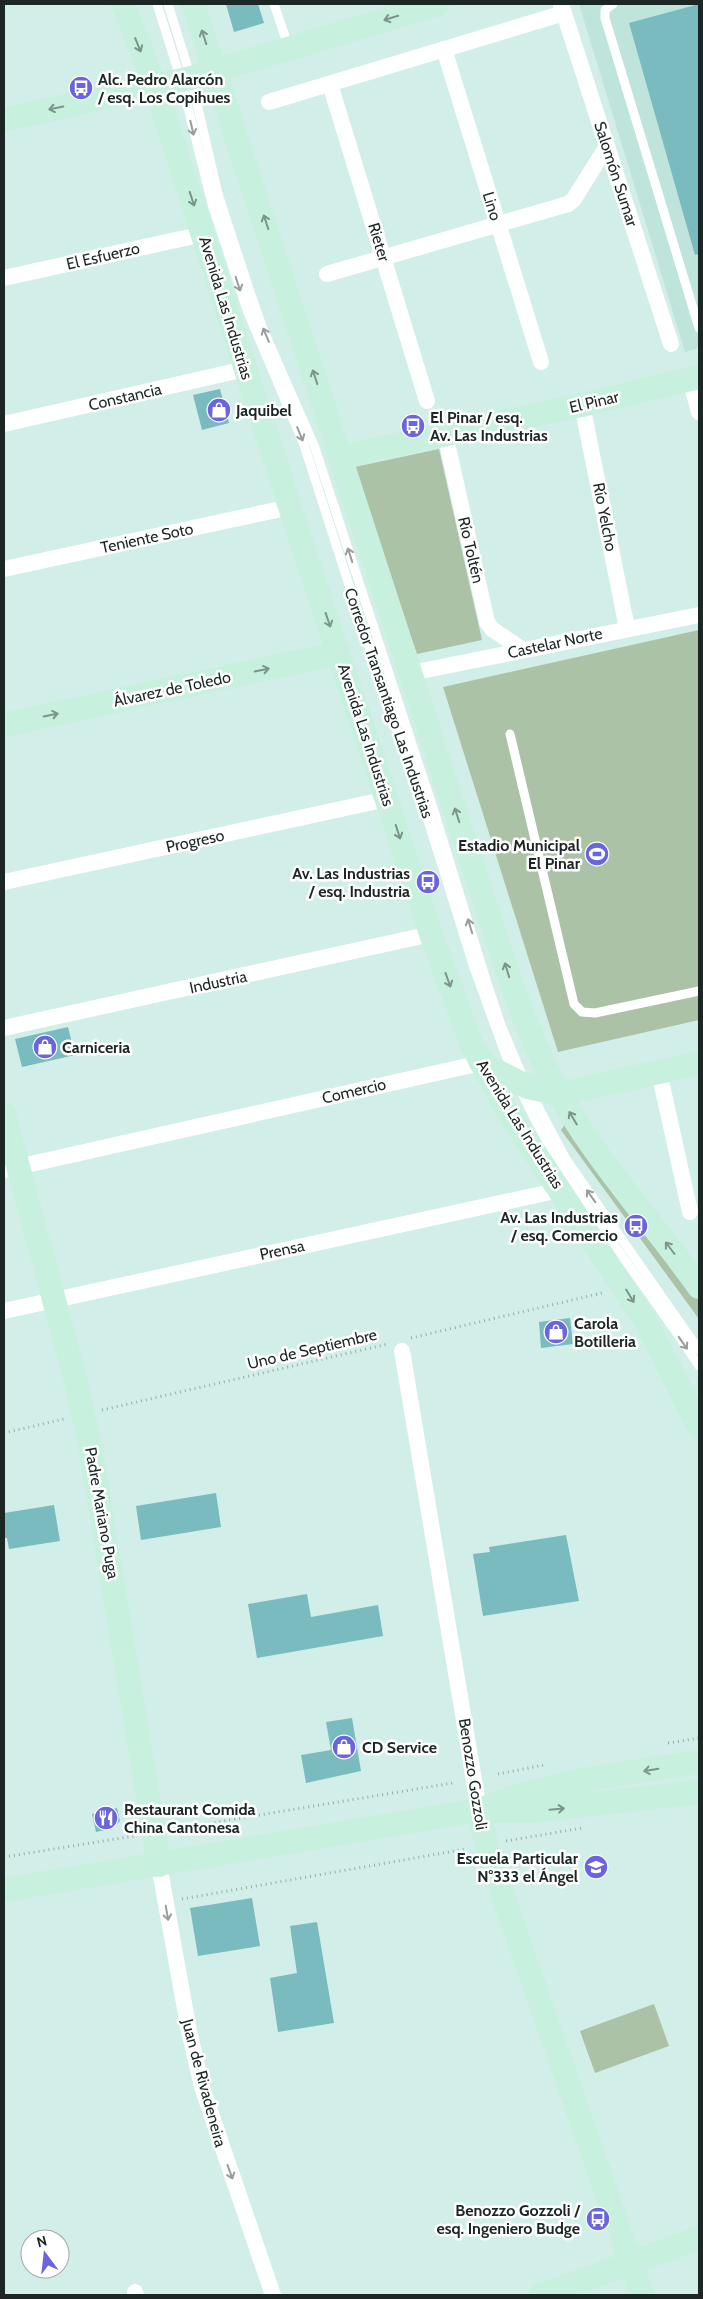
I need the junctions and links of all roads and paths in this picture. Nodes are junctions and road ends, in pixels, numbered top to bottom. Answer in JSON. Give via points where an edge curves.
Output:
{"nodes":[{"id":1,"x":123,"y":4,"type":"edge"},
{"id":2,"x":157,"y":4,"type":"edge"},
{"id":3,"x":168,"y":4,"type":"edge"},
{"id":4,"x":193,"y":4,"type":"edge"},
{"id":5,"x":274,"y":4,"type":"edge"},
{"id":6,"x":438,"y":4,"type":"edge"},
{"id":7,"x":613,"y":4,"type":"edge"},
{"id":8,"x":562,"y":8,"type":"edge"},
{"id":9,"x":290,"y":49,"type":"junction"},
{"id":10,"x":444,"y":49,"type":"junction"},
{"id":11,"x":215,"y":71,"type":"junction"},
{"id":12,"x":186,"y":79,"type":"junction"},
{"id":13,"x":330,"y":84,"type":"junction"},
{"id":14,"x":155,"y":86,"type":"junction"},
{"id":15,"x":270,"y":102,"type":"dead end"},
{"id":16,"x":4,"y":120,"type":"edge"},
{"id":17,"x":607,"y":146,"type":"junction"},
{"id":18,"x":498,"y":225,"type":"junction"},
{"id":19,"x":203,"y":234,"type":"junction"},
{"id":20,"x":384,"y":258,"type":"junction"},
{"id":21,"x":328,"y":274,"type":"dead end"},
{"id":22,"x":4,"y":278,"type":"edge"},
{"id":23,"x":699,"y":328,"type":"edge"},
{"id":24,"x":670,"y":344,"type":"dead end"},
{"id":25,"x":541,"y":362,"type":"dead end"},
{"id":26,"x":245,"y":369,"type":"junction"},
{"id":27,"x":695,"y":378,"type":"edge"},
{"id":28,"x":427,"y":401,"type":"dead end"},
{"id":29,"x":582,"y":405,"type":"junction"},
{"id":30,"x":699,"y":412,"type":"edge"},
{"id":31,"x":4,"y":424,"type":"edge"},
{"id":32,"x":445,"y":434,"type":"junction"},
{"id":33,"x":341,"y":457,"type":"junction"},
{"id":34,"x":290,"y":507,"type":"junction"},
{"id":35,"x":4,"y":569,"type":"edge"},
{"id":36,"x":699,"y":616,"type":"edge"},
{"id":37,"x":627,"y":628,"type":"junction"},
{"id":38,"x":523,"y":650,"type":"junction"},
{"id":39,"x":340,"y":653,"type":"junction"},
{"id":40,"x":411,"y":673,"type":"junction"},
{"id":41,"x":4,"y":725,"type":"edge"},
{"id":42,"x":510,"y":734,"type":"dead end"},
{"id":43,"x":387,"y":799,"type":"junction"},
{"id":44,"x":4,"y":882,"type":"edge"},
{"id":45,"x":431,"y":934,"type":"junction"},
{"id":46,"x":699,"y":991,"type":"edge"},
{"id":47,"x":4,"y":1028,"type":"edge"},
{"id":48,"x":481,"y":1063,"type":"junction"},
{"id":49,"x":699,"y":1063,"type":"edge"},
{"id":50,"x":660,"y":1072,"type":"junction"},
{"id":51,"x":522,"y":1084,"type":"junction"},
{"id":52,"x":560,"y":1094,"type":"junction"},
{"id":53,"x":4,"y":1114,"type":"edge"},
{"id":54,"x":11,"y":1168,"type":"edge"},
{"id":55,"x":560,"y":1190,"type":"junction"},
{"id":56,"x":690,"y":1212,"type":"dead end"},
{"id":57,"x":699,"y":1286,"type":"edge"},
{"id":58,"x":625,"y":1288,"type":"junction"},
{"id":59,"x":54,"y":1300,"type":"junction"},
{"id":60,"x":4,"y":1311,"type":"edge"},
{"id":61,"x":400,"y":1344,"type":"junction"},
{"id":62,"x":699,"y":1350,"type":"edge"},
{"id":63,"x":699,"y":1366,"type":"edge"},
{"id":64,"x":84,"y":1414,"type":"junction"},
{"id":65,"x":699,"y":1426,"type":"edge"},
{"id":66,"x":4,"y":1433,"type":"edge"},
{"id":67,"x":699,"y":1762,"type":"edge"},
{"id":68,"x":453,"y":1783,"type":"dead end"},
{"id":69,"x":699,"y":1792,"type":"edge"},
{"id":70,"x":479,"y":1810,"type":"junction"},
{"id":71,"x":153,"y":1832,"type":"junction"},
{"id":72,"x":462,"y":1850,"type":"dead end"},
{"id":73,"x":4,"y":1857,"type":"edge"},
{"id":74,"x":159,"y":1865,"type":"junction"},
{"id":75,"x":4,"y":1890,"type":"edge"},
{"id":76,"x":165,"y":1902,"type":"junction"},
{"id":77,"x":699,"y":2238,"type":"edge"},
{"id":78,"x":630,"y":2263,"type":"junction"},
{"id":79,"x":273,"y":2295,"type":"edge"},
{"id":80,"x":542,"y":2295,"type":"edge"},
{"id":81,"x":642,"y":2295,"type":"edge"}],
"edges":[{"from":1,"to":14,"type":"main road","name":"Avenida Las Industrias","one_way":true},
{"from":2,"to":12,"type":"lane","name":"Corredor Transantiago Las Industrias"},
{"from":3,"to":12,"type":"lane","name":"Corredor Transantiago Las Industrias"},
{"from":11,"to":4,"type":"main road","one_way":true},
{"from":5,"to":9,"type":"lane"},
{"from":6,"to":9,"type":"main road","one_way":true},
{"from":7,"to":23,"type":"lane","via":[[605,10],[605,18]]},
{"from":8,"to":10,"type":"street"},
{"from":8,"to":17,"type":"street","name":"Salomón Sumar"},
{"from":9,"to":11,"type":"main road"},
{"from":10,"to":13,"type":"street"},
{"from":10,"to":18,"type":"street","name":"Lino"},
{"from":11,"to":12,"type":"main road"},
{"from":33,"to":11,"type":"main road","one_way":true},
{"from":12,"to":14,"type":"main road"},
{"from":12,"to":51,"type":"lane","name":"Corredor Transantiago Las Industrias","via":[[212,204],[247,310],[307,453],[474,968],[497,1035]]},
{"from":13,"to":15,"type":"street"},
{"from":13,"to":20,"type":"street","name":"Rieter"},
{"from":14,"to":16,"type":"main road","one_way":true},
{"from":14,"to":19,"type":"main road","name":"Avenida Las Industrias","one_way":true},
{"from":17,"to":18,"type":"street","via":[[571,202]]},
{"from":17,"to":24,"type":"street","name":"Salomón Sumar"},
{"from":18,"to":20,"type":"street"},
{"from":18,"to":25,"type":"street","name":"Lino"},
{"from":19,"to":22,"type":"street","name":"El Esfuerzo"},
{"from":19,"to":26,"type":"main road","name":"Avenida Las Industrias"},
{"from":20,"to":21,"type":"street"},
{"from":20,"to":28,"type":"street","name":"Rieter"},
{"from":26,"to":31,"type":"street","name":"Constancia"},
{"from":26,"to":34,"type":"main road","name":"Avenida Las Industrias"},
{"from":27,"to":29,"type":"main road","name":"El Pinar"},
{"from":27,"to":30,"type":"street"},
{"from":29,"to":32,"type":"main road","name":"El Pinar"},
{"from":29,"to":37,"type":"street","name":"Río Yelcho"},
{"from":32,"to":33,"type":"main road","name":"El Pinar"},
{"from":32,"to":38,"type":"street","name":"Río Toltén","via":[[487,622]]},
{"from":33,"to":40,"type":"main road"},
{"from":34,"to":35,"type":"street","name":"Teniente Soto"},
{"from":34,"to":39,"type":"main road","name":"Avenida Las Industrias","one_way":true},
{"from":36,"to":37,"type":"street","name":"Castelar Norte"},
{"from":37,"to":38,"type":"street","name":"Castelar Norte"},
{"from":38,"to":40,"type":"street","name":"Castelar Norte"},
{"from":41,"to":39,"type":"main road","name":"Álvarez de Toledo","one_way":true},
{"from":39,"to":43,"type":"main road","name":"Avenida Las Industrias"},
{"from":52,"to":40,"type":"main road","one_way":true,"via":[[534,1042],[511,983]]},
{"from":42,"to":46,"type":"lane","via":[[574,1004],[582,1012],[594,1013]]},
{"from":43,"to":44,"type":"street","name":"Progreso"},
{"from":43,"to":45,"type":"main road","name":"Avenida Las Industrias","one_way":true},
{"from":45,"to":47,"type":"street","name":"Industria"},
{"from":45,"to":48,"type":"main road","name":"Avenida Las Industrias","one_way":true},
{"from":48,"to":51,"type":"main road"},
{"from":48,"to":54,"type":"street","name":"Comercio"},
{"from":48,"to":55,"type":"main road","name":"Avenida Las Industrias","via":[[508,1112]]},
{"from":49,"to":50,"type":"main road"},
{"from":50,"to":52,"type":"main road"},
{"from":50,"to":56,"type":"street"},
{"from":51,"to":52,"type":"main road"},
{"from":62,"to":51,"type":"lane","name":"Corredor Transantiago Las Industrias","one_way":true,"via":[[574,1172]]},
{"from":51,"to":63,"type":"lane","name":"Corredor Transantiago Las Industrias","one_way":true,"via":[[538,1126],[571,1183]]},
{"from":57,"to":52,"type":"main road","one_way":true,"via":[[588,1140]]},
{"from":53,"to":54,"type":"main road","name":"Padre Mariano Puga"},
{"from":54,"to":59,"type":"main road","name":"Padre Mariano Puga"},
{"from":55,"to":58,"type":"main road","name":"Avenida Las Industrias"},
{"from":55,"to":59,"type":"street","name":"Prensa"},
{"from":58,"to":61,"type":"path","name":"Uno de Septiembre"},
{"from":58,"to":65,"type":"main road","name":"Avenida Las Industrias","one_way":true},
{"from":59,"to":60,"type":"street","name":"Prensa"},
{"from":59,"to":64,"type":"main road","name":"Padre Mariano Puga"},
{"from":61,"to":64,"type":"path","name":"Uno de Septiembre"},
{"from":61,"to":70,"type":"street","name":"Benozzo Gozzoli"},
{"from":64,"to":66,"type":"path","name":"Uno de Septiembre"},
{"from":64,"to":71,"type":"main road","name":"Padre Mariano Puga"},
{"from":67,"to":70,"type":"main road","one_way":true,"via":[[554,1787]]},
{"from":68,"to":71,"type":"path"},
{"from":70,"to":69,"type":"main road","one_way":true,"via":[[531,1811]]},
{"from":70,"to":74,"type":"main road"},
{"from":70,"to":78,"type":"main road","name":"Benozzo Gozzoli","via":[[489,1856]]},
{"from":71,"to":73,"type":"path"},
{"from":71,"to":74,"type":"main road","name":"Padre Mariano Puga"},
{"from":72,"to":76,"type":"path"},
{"from":74,"to":75,"type":"main road"},
{"from":74,"to":76,"type":"street","name":"Juan de Rivadeneira"},
{"from":76,"to":79,"type":"street","name":"Juan de Rivadeneira","one_way":true,"via":[[202,2087]]},
{"from":77,"to":78,"type":"main road"},
{"from":78,"to":80,"type":"main road"},
{"from":78,"to":81,"type":"main road","name":"Benozzo Gozzoli"}]}
